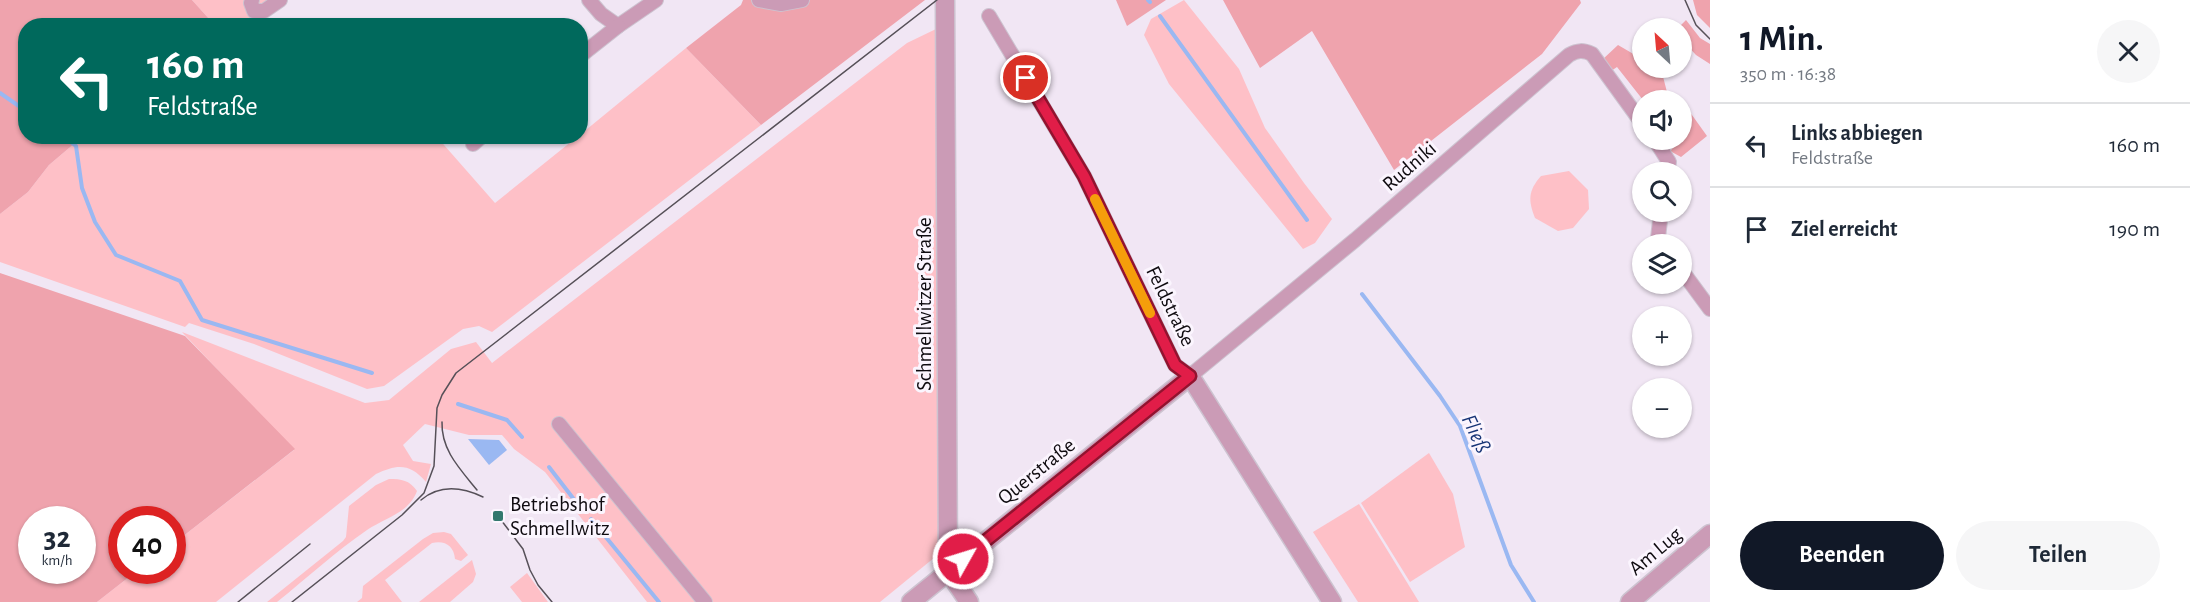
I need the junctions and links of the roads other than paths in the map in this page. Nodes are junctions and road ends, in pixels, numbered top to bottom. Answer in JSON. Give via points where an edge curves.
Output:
{"nodes":[{"id":1,"x":252,"y":0,"type":"edge"},
{"id":2,"x":280,"y":0,"type":"edge"},
{"id":3,"x":589,"y":0,"type":"edge"},
{"id":4,"x":656,"y":0,"type":"edge"},
{"id":5,"x":759,"y":0,"type":"edge"},
{"id":6,"x":802,"y":0,"type":"edge"},
{"id":7,"x":945,"y":0,"type":"edge"},
{"id":8,"x":989,"y":16,"type":"dead end"},
{"id":9,"x":618,"y":26,"type":"junction"},
{"id":10,"x":588,"y":50,"type":"edge"},
{"id":11,"x":1632,"y":109,"type":"edge"},
{"id":12,"x":1692,"y":285,"type":"edge"},
{"id":13,"x":1710,"y":309,"type":"edge"},
{"id":14,"x":1190,"y":376,"type":"junction"},
{"id":15,"x":559,"y":423,"type":"dead end"},
{"id":16,"x":1710,"y":534,"type":"edge"},
{"id":17,"x":948,"y":571,"type":"junction"},
{"id":18,"x":705,"y":602,"type":"edge"},
{"id":19,"x":911,"y":602,"type":"edge"},
{"id":20,"x":969,"y":602,"type":"edge"},
{"id":21,"x":1332,"y":602,"type":"edge"},
{"id":22,"x":1630,"y":602,"type":"edge"}],
"edges":[{"from":1,"to":2,"type":"street","via":[[254,11],[264,11]]},
{"from":3,"to":9,"type":"street"},
{"from":4,"to":9,"type":"street"},
{"from":5,"to":6,"type":"street","via":[[781,4]]},
{"from":7,"to":17,"type":"street","name":"Schmellwitzer Straße"},
{"from":8,"to":14,"type":"street","name":"Feldstraße","via":[[1084,176],[1175,365]]},
{"from":9,"to":10,"type":"street"},
{"from":11,"to":14,"type":"street","name":"Rudniki","via":[[1592,54],[1584,50],[1569,55]]},
{"from":12,"to":13,"type":"street"},
{"from":14,"to":17,"type":"street","name":"Querstraße"},
{"from":14,"to":21,"type":"street","name":"Feldstraße"},
{"from":15,"to":18,"type":"street"},
{"from":16,"to":22,"type":"street","name":"Am Lug"},
{"from":17,"to":19,"type":"street","name":"Querstraße"},
{"from":17,"to":20,"type":"street"}]}
